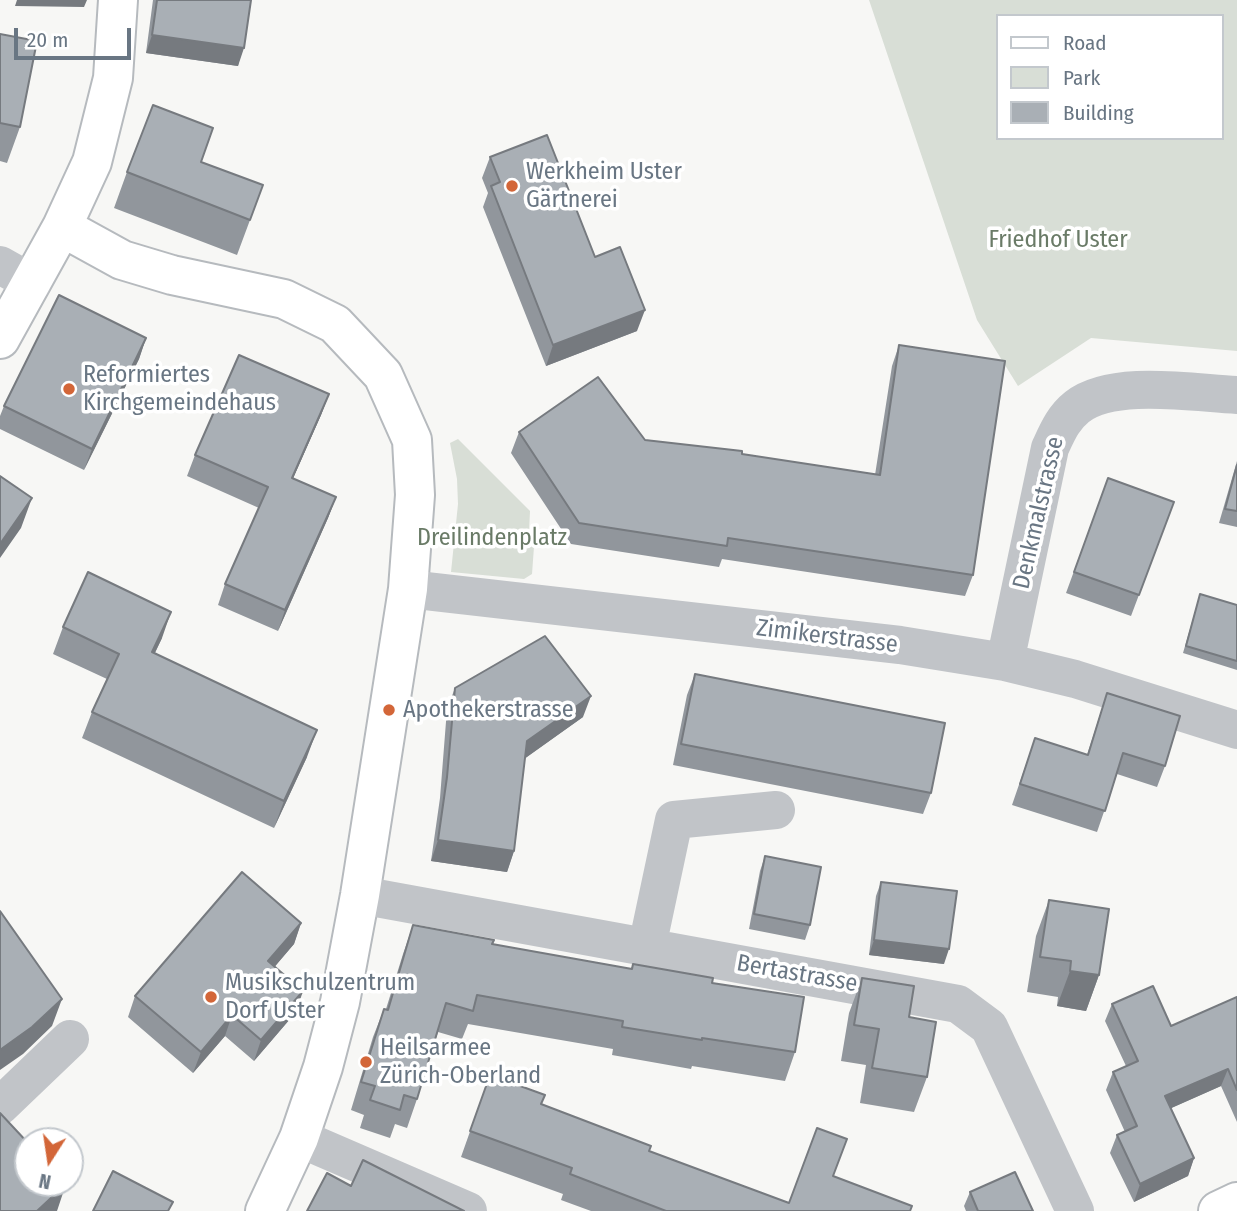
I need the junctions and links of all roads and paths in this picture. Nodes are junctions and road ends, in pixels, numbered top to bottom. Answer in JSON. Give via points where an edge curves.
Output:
{"nodes":[{"id":1,"x":118,"y":0,"type":"edge"},
{"id":2,"x":62,"y":227,"type":"junction"},
{"id":3,"x":16,"y":274,"type":"edge"},
{"id":4,"x":0,"y":339,"type":"edge"},
{"id":5,"x":1237,"y":395,"type":"edge"},
{"id":6,"x":408,"y":589,"type":"junction"},
{"id":7,"x":1005,"y":663,"type":"junction"},
{"id":8,"x":1237,"y":730,"type":"edge"},
{"id":9,"x":776,"y":810,"type":"dead end"},
{"id":10,"x":360,"y":895,"type":"junction"},
{"id":11,"x":647,"y":947,"type":"junction"},
{"id":12,"x":70,"y":1039,"type":"dead end"},
{"id":13,"x":0,"y":1107,"type":"edge"},
{"id":14,"x":299,"y":1138,"type":"junction"},
{"id":15,"x":1237,"y":1202,"type":"edge"},
{"id":16,"x":265,"y":1211,"type":"edge"},
{"id":17,"x":468,"y":1211,"type":"edge"},
{"id":18,"x":1075,"y":1211,"type":"edge"},
{"id":19,"x":1218,"y":1211,"type":"edge"}],
"edges":[{"from":1,"to":2,"type":"street","via":[[113,78],[92,162]]},
{"from":2,"to":3,"type":"street"},
{"from":2,"to":6,"type":"street","via":[[122,260],[284,299],[335,324],[368,357],[383,375],[412,440],[415,495]]},
{"from":3,"to":4,"type":"street"},
{"from":5,"to":7,"type":"street","name":"Denkmalstrasse","via":[[1130,389],[1077,407],[1060,425],[1050,448]]},
{"from":6,"to":7,"type":"street","name":"Zimikerstrasse","via":[[900,645]]},
{"from":6,"to":10,"type":"street"},
{"from":7,"to":8,"type":"street","name":"Zimikerstrasse","via":[[1075,679]]},
{"from":9,"to":11,"type":"street","via":[[674,820]]},
{"from":10,"to":11,"type":"street","name":"Bertastrasse"},
{"from":10,"to":14,"type":"street","via":[[340,1002]]},
{"from":11,"to":18,"type":"street","name":"Bertastrasse","via":[[958,1004],[989,1027]]},
{"from":12,"to":13,"type":"street"},
{"from":14,"to":16,"type":"street"},
{"from":14,"to":17,"type":"street"},
{"from":15,"to":19,"type":"street"}]}
